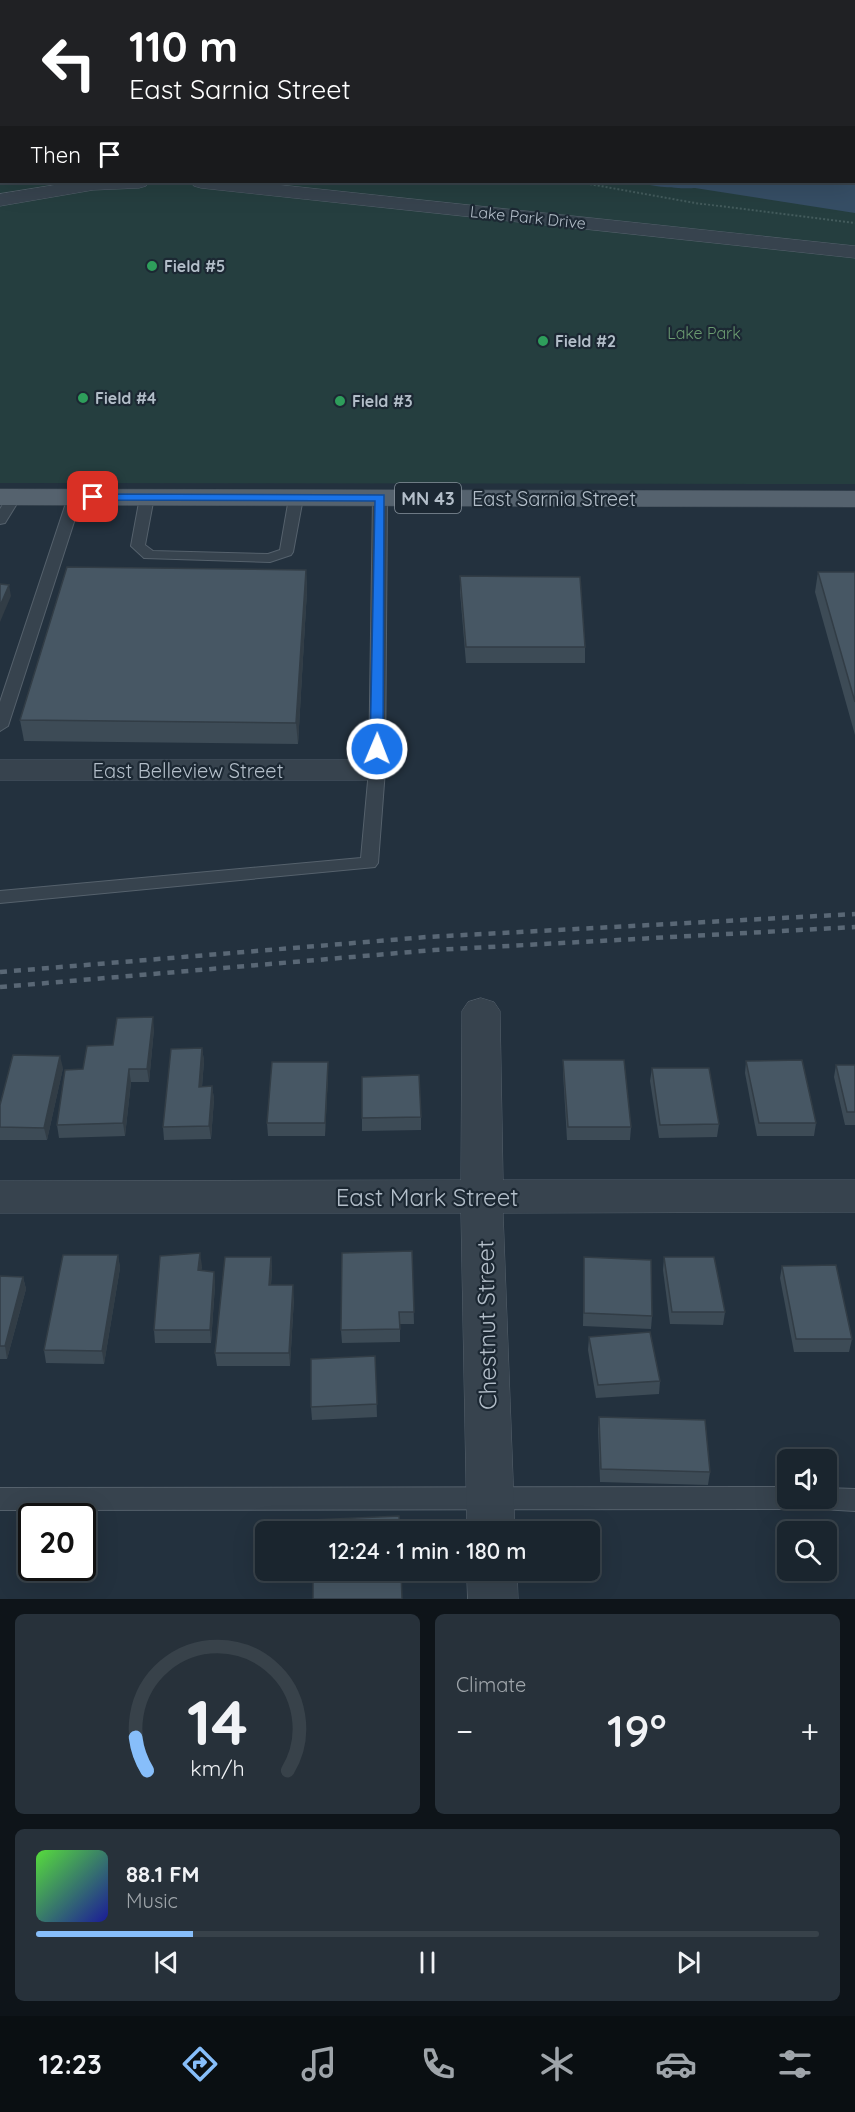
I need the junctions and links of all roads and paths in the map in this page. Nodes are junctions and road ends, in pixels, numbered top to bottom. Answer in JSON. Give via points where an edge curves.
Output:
{"nodes":[{"id":1,"x":116,"y":183,"type":"edge"},
{"id":2,"x":210,"y":183,"type":"edge"},
{"id":3,"x":584,"y":183,"type":"edge"},
{"id":4,"x":0,"y":200,"type":"edge"},
{"id":5,"x":855,"y":223,"type":"edge"},
{"id":6,"x":855,"y":252,"type":"edge"},
{"id":7,"x":7,"y":497,"type":"edge"},
{"id":8,"x":75,"y":497,"type":"junction"},
{"id":9,"x":147,"y":497,"type":"junction"},
{"id":10,"x":296,"y":498,"type":"junction"},
{"id":11,"x":380,"y":498,"type":"junction"},
{"id":12,"x":855,"y":499,"type":"edge"},
{"id":13,"x":0,"y":520,"type":"edge"},
{"id":14,"x":0,"y":726,"type":"edge"},
{"id":15,"x":0,"y":770,"type":"edge"},
{"id":16,"x":377,"y":770,"type":"junction"},
{"id":17,"x":0,"y":897,"type":"edge"},
{"id":18,"x":481,"y":1011,"type":"dead end"},
{"id":19,"x":855,"y":1196,"type":"edge"},
{"id":20,"x":0,"y":1197,"type":"edge"},
{"id":21,"x":482,"y":1197,"type":"junction"},
{"id":22,"x":0,"y":1499,"type":"edge"},
{"id":23,"x":777,"y":1499,"type":"edge"},
{"id":24,"x":837,"y":1499,"type":"edge"},
{"id":25,"x":855,"y":1500,"type":"edge"},
{"id":26,"x":491,"y":1515,"type":"edge"},
{"id":27,"x":492,"y":1581,"type":"edge"},
{"id":28,"x":493,"y":1599,"type":"edge"}],
"edges":[{"from":1,"to":4,"type":"street"},
{"from":2,"to":6,"type":"street","name":"Lake Park Drive"},
{"from":3,"to":5,"type":"path","via":[[695,203]]},
{"from":7,"to":8,"type":"main road","name":"East Sarnia Street","number":"MN 43"},
{"from":7,"to":13,"type":"lane"},
{"from":8,"to":9,"type":"main road","name":"East Sarnia Street","number":"MN 43"},
{"from":8,"to":14,"type":"lane"},
{"from":9,"to":10,"type":"main road","name":"East Sarnia Street","number":"MN 43"},
{"from":9,"to":10,"type":"lane","via":[[138,546],[149,555],[270,558],[286,552]]},
{"from":10,"to":11,"type":"main road","name":"East Sarnia Street","number":"MN 43"},
{"from":11,"to":12,"type":"main road","name":"East Sarnia Street","number":"MN 43"},
{"from":11,"to":16,"type":"lane"},
{"from":15,"to":16,"type":"street","name":"East Belleview Street"},
{"from":16,"to":17,"type":"lane","via":[[369,863]]},
{"from":18,"to":21,"type":"street","name":"Chestnut Street"},
{"from":19,"to":21,"type":"street","name":"East Mark Street"},
{"from":20,"to":21,"type":"street","name":"East Mark Street"},
{"from":21,"to":26,"type":"street","name":"Chestnut Street"},
{"from":22,"to":26,"type":"lane"},
{"from":23,"to":26,"type":"lane"},
{"from":24,"to":25,"type":"lane"},
{"from":27,"to":28,"type":"street"}]}
